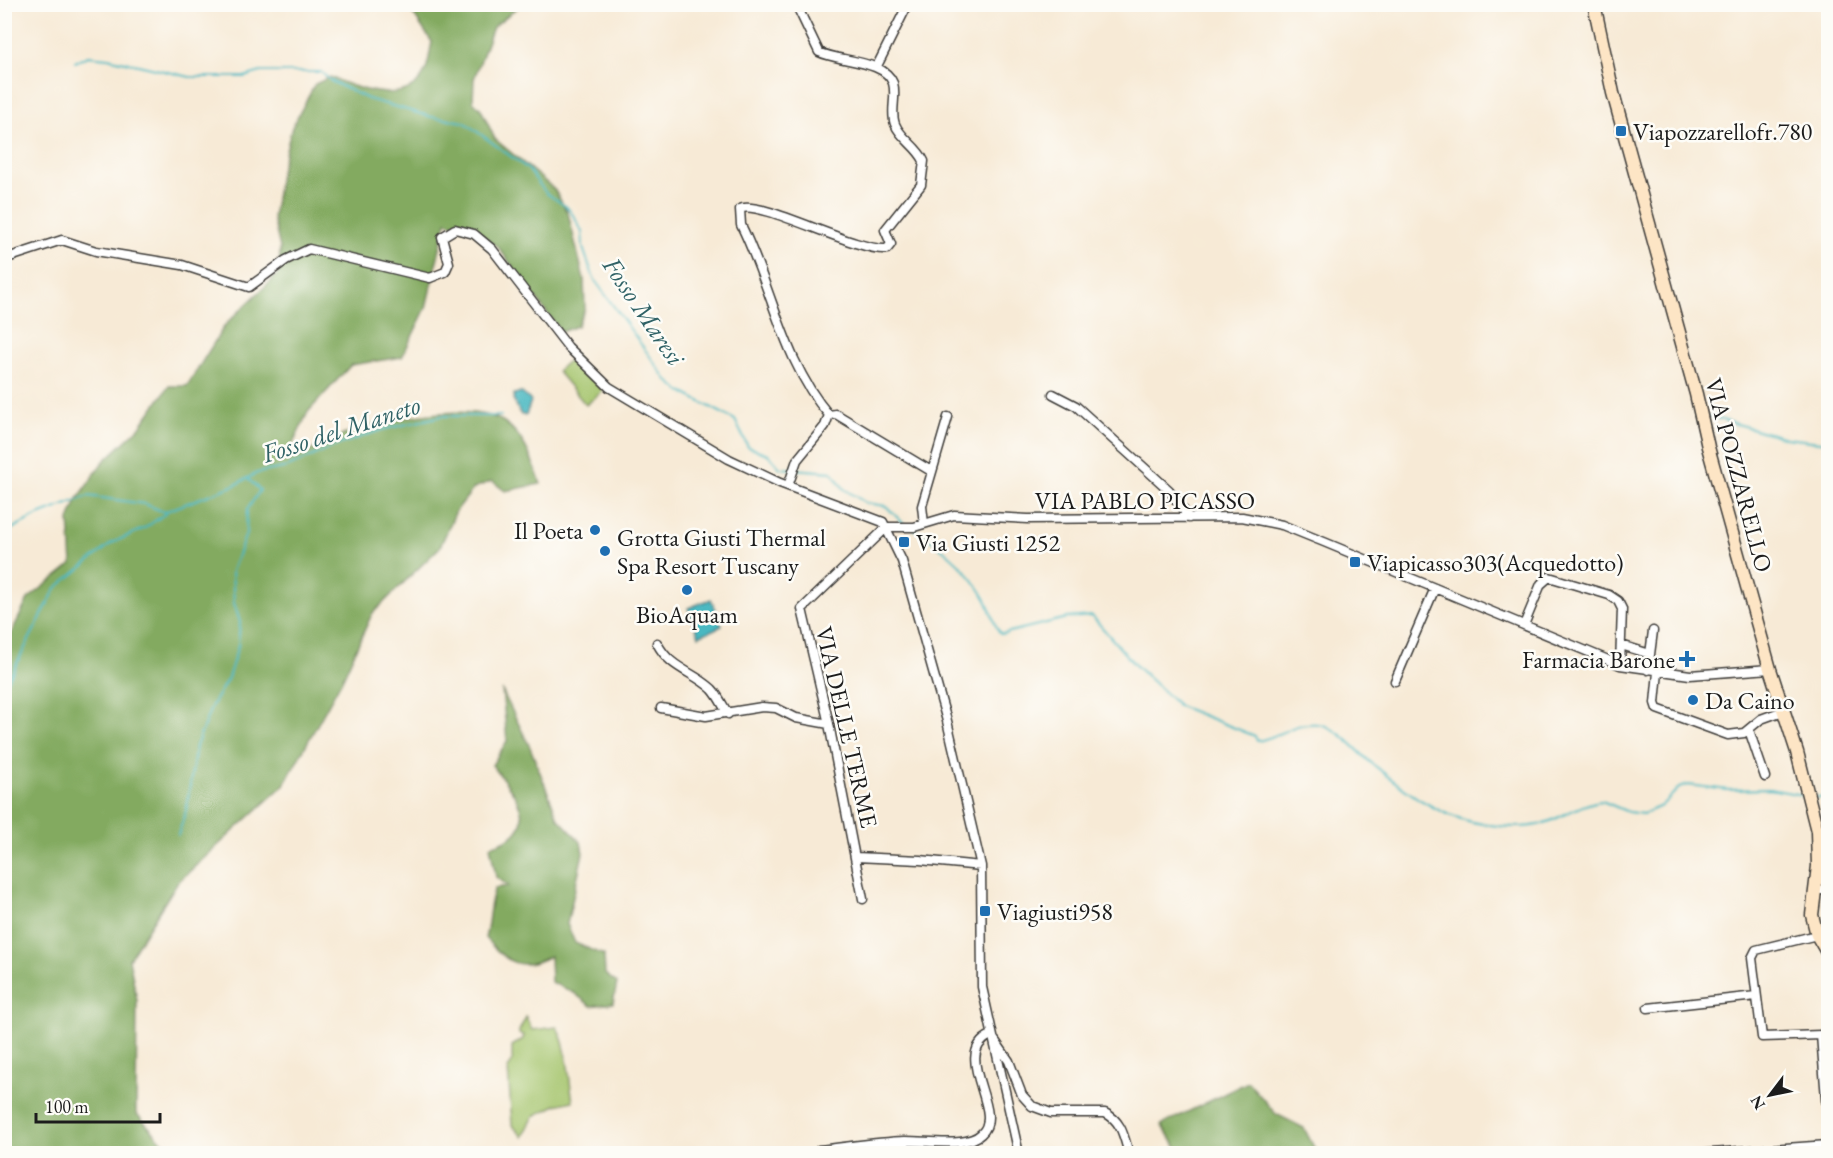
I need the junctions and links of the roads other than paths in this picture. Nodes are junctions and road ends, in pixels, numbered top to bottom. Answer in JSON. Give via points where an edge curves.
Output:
{"nodes":[{"id":1,"x":796,"y":4,"type":"edge"},
{"id":2,"x":908,"y":4,"type":"edge"},
{"id":3,"x":1594,"y":4,"type":"edge"},
{"id":4,"x":877,"y":66,"type":"junction"},
{"id":5,"x":4,"y":259,"type":"edge"},
{"id":6,"x":1053,"y":394,"type":"dead end"},
{"id":7,"x":829,"y":416,"type":"junction"},
{"id":8,"x":948,"y":417,"type":"dead end"},
{"id":9,"x":931,"y":471,"type":"junction"},
{"id":10,"x":788,"y":486,"type":"junction"},
{"id":11,"x":1189,"y":518,"type":"junction"},
{"id":12,"x":924,"y":524,"type":"junction"},
{"id":13,"x":887,"y":527,"type":"junction"},
{"id":14,"x":1435,"y":588,"type":"junction"},
{"id":15,"x":1524,"y":625,"type":"junction"},
{"id":16,"x":1653,"y":631,"type":"dead end"},
{"id":17,"x":657,"y":643,"type":"dead end"},
{"id":18,"x":1621,"y":645,"type":"junction"},
{"id":19,"x":1650,"y":654,"type":"junction"},
{"id":20,"x":1620,"y":665,"type":"junction"},
{"id":21,"x":1770,"y":669,"type":"junction"},
{"id":22,"x":1648,"y":670,"type":"junction"},
{"id":23,"x":1658,"y":672,"type":"junction"},
{"id":24,"x":1395,"y":681,"type":"dead end"},
{"id":25,"x":661,"y":708,"type":"dead end"},
{"id":26,"x":1783,"y":711,"type":"junction"},
{"id":27,"x":728,"y":714,"type":"junction"},
{"id":28,"x":829,"y":724,"type":"junction"},
{"id":29,"x":1749,"y":730,"type":"junction"},
{"id":30,"x":1765,"y":777,"type":"dead end"},
{"id":31,"x":1823,"y":832,"type":"edge"},
{"id":32,"x":856,"y":857,"type":"junction"},
{"id":33,"x":981,"y":866,"type":"junction"},
{"id":34,"x":1822,"y":890,"type":"edge"},
{"id":35,"x":863,"y":899,"type":"dead end"},
{"id":36,"x":1817,"y":935,"type":"junction"},
{"id":37,"x":1828,"y":954,"type":"edge"},
{"id":38,"x":1756,"y":996,"type":"junction"},
{"id":39,"x":1648,"y":1008,"type":"dead end"},
{"id":40,"x":991,"y":1035,"type":"junction"},
{"id":41,"x":1828,"y":1124,"type":"edge"},
{"id":42,"x":1828,"y":1145,"type":"edge"},
{"id":43,"x":1806,"y":1150,"type":"edge"},
{"id":44,"x":1749,"y":1152,"type":"edge"},
{"id":45,"x":813,"y":1154,"type":"edge"},
{"id":46,"x":1019,"y":1154,"type":"edge"},
{"id":47,"x":1129,"y":1154,"type":"edge"},
{"id":48,"x":1696,"y":1154,"type":"edge"}],
"edges":[{"from":1,"to":4,"type":"street","via":[[819,52]]},
{"from":2,"to":4,"type":"street"},
{"from":3,"to":21,"type":"street","name":"VIA POZZARELLO","via":[[1619,115]]},
{"from":4,"to":7,"type":"street","via":[[893,83],[896,126],[924,161],[921,185],[885,230],[890,238],[889,247],[876,249],[755,207],[743,207],[738,213],[790,351]]},
{"from":5,"to":10,"type":"street","via":[[62,240],[96,251],[182,265],[249,287],[286,260],[309,249],[430,278],[445,272],[448,263],[442,237],[455,229],[474,234],[492,249],[568,347],[609,387],[729,459]]},
{"from":6,"to":11,"type":"street","via":[[1076,406],[1169,490]]},
{"from":7,"to":9,"type":"street","via":[[836,414]]},
{"from":7,"to":10,"type":"street","via":[[797,460]]},
{"from":8,"to":9,"type":"street"},
{"from":9,"to":12,"type":"street","via":[[922,506]]},
{"from":10,"to":13,"type":"street","via":[[878,518]]},
{"from":11,"to":12,"type":"street","name":"VIA PABLO PICASSO","via":[[1028,519],[954,515]]},
{"from":11,"to":14,"type":"street","name":"VIA PABLO PICASSO","via":[[1242,517],[1281,525]]},
{"from":12,"to":13,"type":"street","name":"VIA PABLO PICASSO"},
{"from":13,"to":28,"type":"street","name":"VIA DELLE TERME","via":[[802,609]]},
{"from":13,"to":33,"type":"street","via":[[898,548],[947,721]]},
{"from":14,"to":15,"type":"street","name":"VIA PABLO PICASSO"},
{"from":14,"to":24,"type":"street"},
{"from":15,"to":18,"type":"street","via":[[1541,584],[1553,577],[1618,601],[1623,615]]},
{"from":15,"to":20,"type":"street","name":"VIA PABLO PICASSO"},
{"from":16,"to":19,"type":"street"},
{"from":17,"to":27,"type":"street","via":[[663,654],[685,673],[712,689]]},
{"from":18,"to":19,"type":"street"},
{"from":18,"to":20,"type":"street"},
{"from":19,"to":22,"type":"street"},
{"from":20,"to":22,"type":"street","name":"VIA PABLO PICASSO"},
{"from":21,"to":23,"type":"street","name":"VIA PABLO PICASSO","via":[[1690,675]]},
{"from":21,"to":26,"type":"street","name":"VIA POZZARELLO"},
{"from":22,"to":23,"type":"street","name":"VIA PABLO PICASSO"},
{"from":23,"to":29,"type":"street","via":[[1655,703],[1663,713],[1719,734]]},
{"from":25,"to":27,"type":"street","via":[[706,716]]},
{"from":26,"to":29,"type":"street","via":[[1761,719]]},
{"from":26,"to":31,"type":"street","name":"VIA POZZARELLO","via":[[1810,803]]},
{"from":27,"to":28,"type":"street","via":[[776,708],[796,718]]},
{"from":28,"to":32,"type":"street","name":"VIA DELLE TERME"},
{"from":29,"to":30,"type":"street"},
{"from":31,"to":34,"type":"street","name":"VIA POZZARELLO","via":[[1819,850]]},
{"from":32,"to":33,"type":"street"},
{"from":32,"to":35,"type":"street","name":"VIA DELLE TERME"},
{"from":33,"to":40,"type":"street","via":[[981,971]]},
{"from":34,"to":36,"type":"street","name":"VIA POZZARELLO","via":[[1812,915]]},
{"from":36,"to":37,"type":"street","name":"VIA POZZARELLO"},
{"from":36,"to":38,"type":"street","via":[[1753,952]]},
{"from":38,"to":39,"type":"street"},
{"from":38,"to":41,"type":"street","via":[[1764,1038],[1821,1035]]},
{"from":40,"to":45,"type":"street","via":[[981,1041],[976,1051],[989,1121],[978,1137],[959,1142],[877,1143]]},
{"from":40,"to":46,"type":"street"},
{"from":40,"to":47,"type":"street","via":[[1009,1061],[1022,1095],[1032,1106],[1051,1113],[1112,1116],[1120,1126]]},
{"from":42,"to":43,"type":"street"},
{"from":43,"to":44,"type":"street"},
{"from":44,"to":48,"type":"street"}]}
